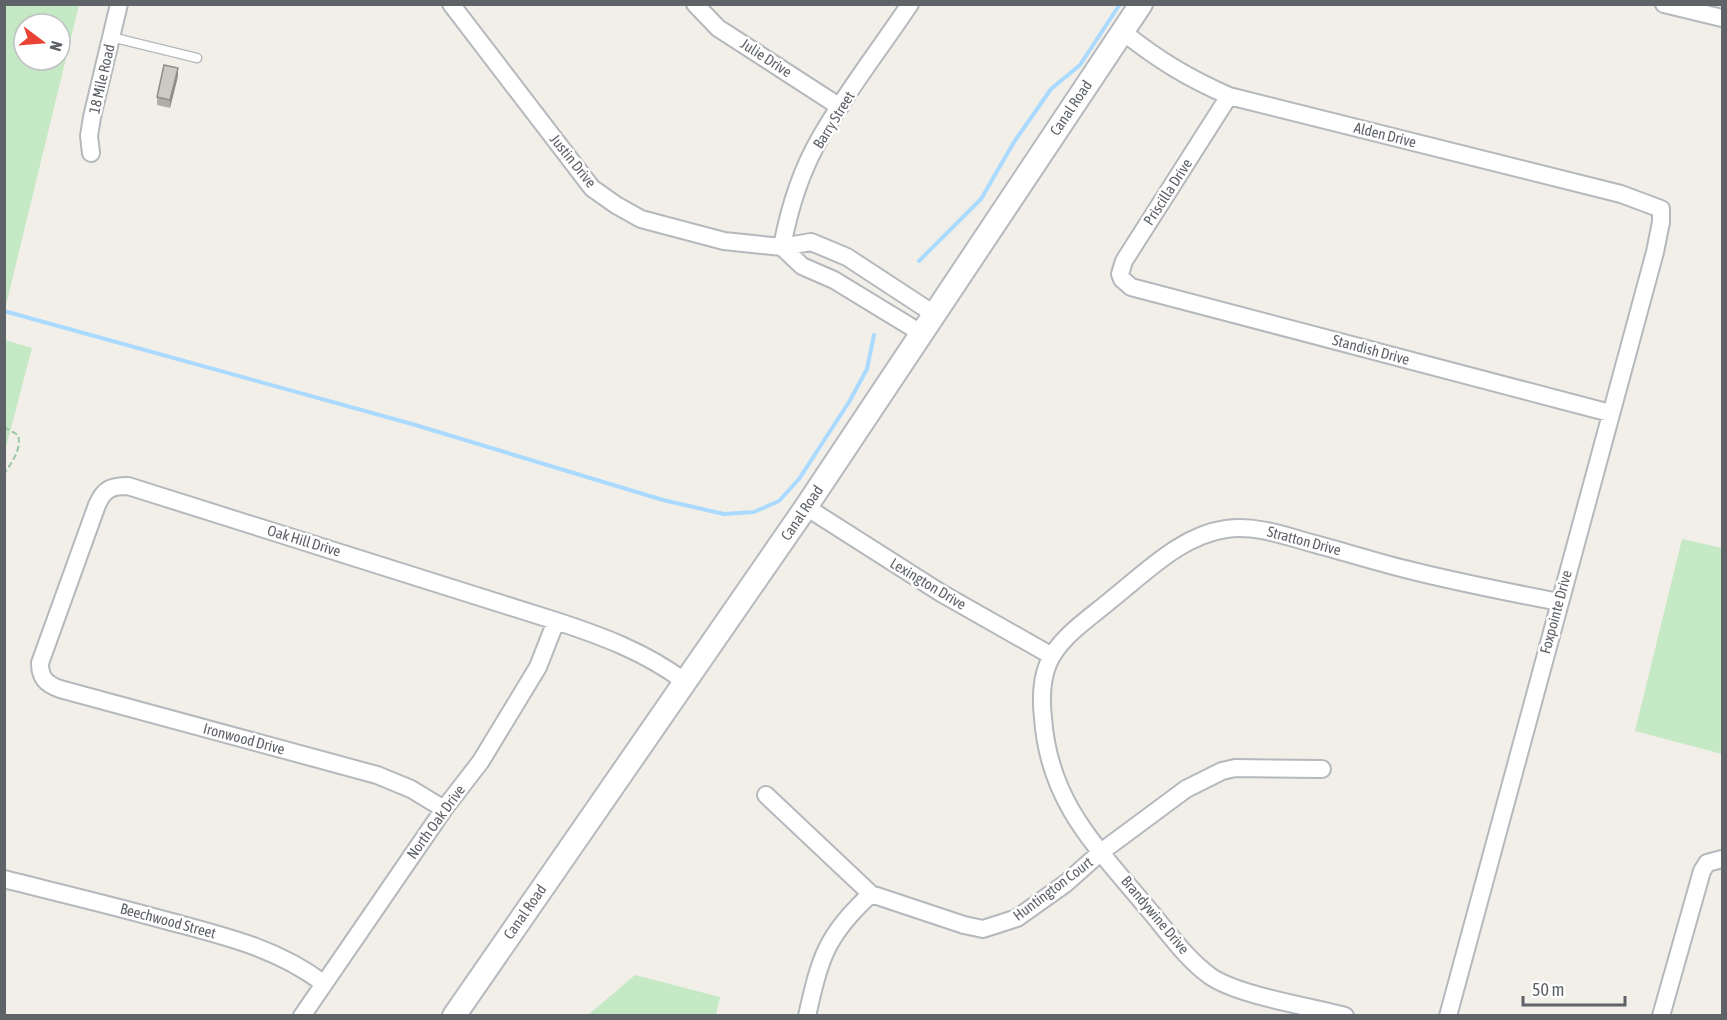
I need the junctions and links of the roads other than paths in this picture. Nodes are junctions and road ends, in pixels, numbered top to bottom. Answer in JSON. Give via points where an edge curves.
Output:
{"nodes":[{"id":1,"x":119,"y":4,"type":"edge"},
{"id":2,"x":451,"y":4,"type":"edge"},
{"id":3,"x":696,"y":4,"type":"edge"},
{"id":4,"x":910,"y":4,"type":"edge"},
{"id":5,"x":1141,"y":4,"type":"edge"},
{"id":6,"x":1664,"y":4,"type":"edge"},
{"id":7,"x":1722,"y":18,"type":"edge"},
{"id":8,"x":1122,"y":31,"type":"junction"},
{"id":9,"x":111,"y":37,"type":"junction"},
{"id":10,"x":197,"y":58,"type":"dead end"},
{"id":11,"x":1229,"y":96,"type":"junction"},
{"id":12,"x":840,"y":107,"type":"junction"},
{"id":13,"x":91,"y":153,"type":"dead end"},
{"id":14,"x":1661,"y":209,"type":"joint"},
{"id":15,"x":782,"y":247,"type":"junction"},
{"id":16,"x":1131,"y":286,"type":"joint"},
{"id":17,"x":896,"y":289,"type":"junction"},
{"id":18,"x":883,"y":310,"type":"junction"},
{"id":19,"x":934,"y":314,"type":"junction"},
{"id":20,"x":921,"y":333,"type":"junction"},
{"id":21,"x":1610,"y":413,"type":"junction"},
{"id":22,"x":806,"y":507,"type":"junction"},
{"id":23,"x":1559,"y":602,"type":"junction"},
{"id":24,"x":556,"y":621,"type":"junction"},
{"id":25,"x":1052,"y":656,"type":"junction"},
{"id":26,"x":41,"y":677,"type":"joint"},
{"id":27,"x":684,"y":681,"type":"junction"},
{"id":28,"x":1322,"y":769,"type":"dead end"},
{"id":29,"x":766,"y":795,"type":"dead end"},
{"id":30,"x":444,"y":809,"type":"junction"},
{"id":31,"x":1101,"y":852,"type":"junction"},
{"id":32,"x":1714,"y":861,"type":"edge"},
{"id":33,"x":4,"y":879,"type":"edge"},
{"id":34,"x":871,"y":894,"type":"junction"},
{"id":35,"x":323,"y":983,"type":"junction"},
{"id":36,"x":302,"y":1016,"type":"edge"},
{"id":37,"x":454,"y":1016,"type":"edge"},
{"id":38,"x":807,"y":1016,"type":"edge"},
{"id":39,"x":1345,"y":1016,"type":"edge"},
{"id":40,"x":1448,"y":1016,"type":"edge"},
{"id":41,"x":1661,"y":1016,"type":"edge"}],
"edges":[{"from":1,"to":9,"type":"street","name":"18 Mile Road"},
{"from":2,"to":15,"type":"street","name":"Justin Drive","via":[[592,188],[641,219],[724,241]]},
{"from":3,"to":12,"type":"street","name":"Julie Drive","via":[[718,28]]},
{"from":4,"to":12,"type":"street","name":"Barry Street"},
{"from":5,"to":8,"type":"street","name":"Canal Road"},
{"from":6,"to":7,"type":"street"},
{"from":8,"to":11,"type":"street","name":"Alden Drive","via":[[1180,73]]},
{"from":8,"to":19,"type":"street","name":"Canal Road"},
{"from":9,"to":10,"type":"lane"},
{"from":9,"to":13,"type":"street","name":"18 Mile Road","via":[[89,136]]},
{"from":11,"to":14,"type":"street","name":"Alden Drive","via":[[1621,194]]},
{"from":11,"to":16,"type":"street","name":"Priscilla Drive","via":[[1124,261],[1120,274]]},
{"from":12,"to":15,"type":"street","name":"Barry Street","via":[[819,139],[799,186]]},
{"from":14,"to":21,"type":"street","name":"Foxpointe Drive","via":[[1655,252]]},
{"from":15,"to":17,"type":"street","name":"Justin Drive","via":[[811,242],[847,257]]},
{"from":15,"to":18,"type":"street","via":[[802,266]]},
{"from":16,"to":21,"type":"street","name":"Standish Drive"},
{"from":17,"to":18,"type":"street"},
{"from":17,"to":19,"type":"street","name":"Justin Drive"},
{"from":18,"to":20,"type":"street"},
{"from":19,"to":20,"type":"street","name":"Canal Road"},
{"from":20,"to":22,"type":"street","name":"Canal Road"},
{"from":21,"to":23,"type":"street","name":"Foxpointe Drive"},
{"from":22,"to":25,"type":"street","name":"Lexington Drive","via":[[941,593]]},
{"from":22,"to":27,"type":"street","name":"Canal Road"},
{"from":23,"to":25,"type":"street","name":"Stratton Drive","via":[[1406,569],[1268,530],[1228,529],[1208,532],[1185,543],[1074,631]]},
{"from":23,"to":40,"type":"street","name":"Foxpointe Drive"},
{"from":24,"to":26,"type":"street","name":"Oak Hill Drive","via":[[128,486],[114,486],[105,491],[97,505],[40,663]]},
{"from":24,"to":27,"type":"street","name":"Oak Hill Drive","via":[[623,645]]},
{"from":24,"to":30,"type":"street","name":"North Oak Drive","via":[[511,715]]},
{"from":25,"to":31,"type":"street","name":"Brandywine Drive","via":[[1042,690],[1047,753],[1066,803]]},
{"from":26,"to":30,"type":"street","name":"Ironwood Drive","via":[[60,689],[378,775]]},
{"from":27,"to":37,"type":"street","name":"Canal Road"},
{"from":28,"to":31,"type":"street","name":"Huntington Court","via":[[1222,771],[1186,789]]},
{"from":29,"to":34,"type":"street","name":"Huntington Court"},
{"from":30,"to":35,"type":"street","name":"North Oak Drive"},
{"from":31,"to":34,"type":"street","name":"Huntington Court","via":[[1017,918],[983,929]]},
{"from":31,"to":39,"type":"street","name":"Brandywine Drive","via":[[1183,951],[1211,976],[1267,997]]},
{"from":32,"to":41,"type":"street","via":[[1698,881]]},
{"from":33,"to":35,"type":"street","name":"Beechwood Street","via":[[226,936],[275,953]]},
{"from":34,"to":38,"type":"street","via":[[846,918],[826,948]]},
{"from":35,"to":36,"type":"street","name":"North Oak Drive"}]}
